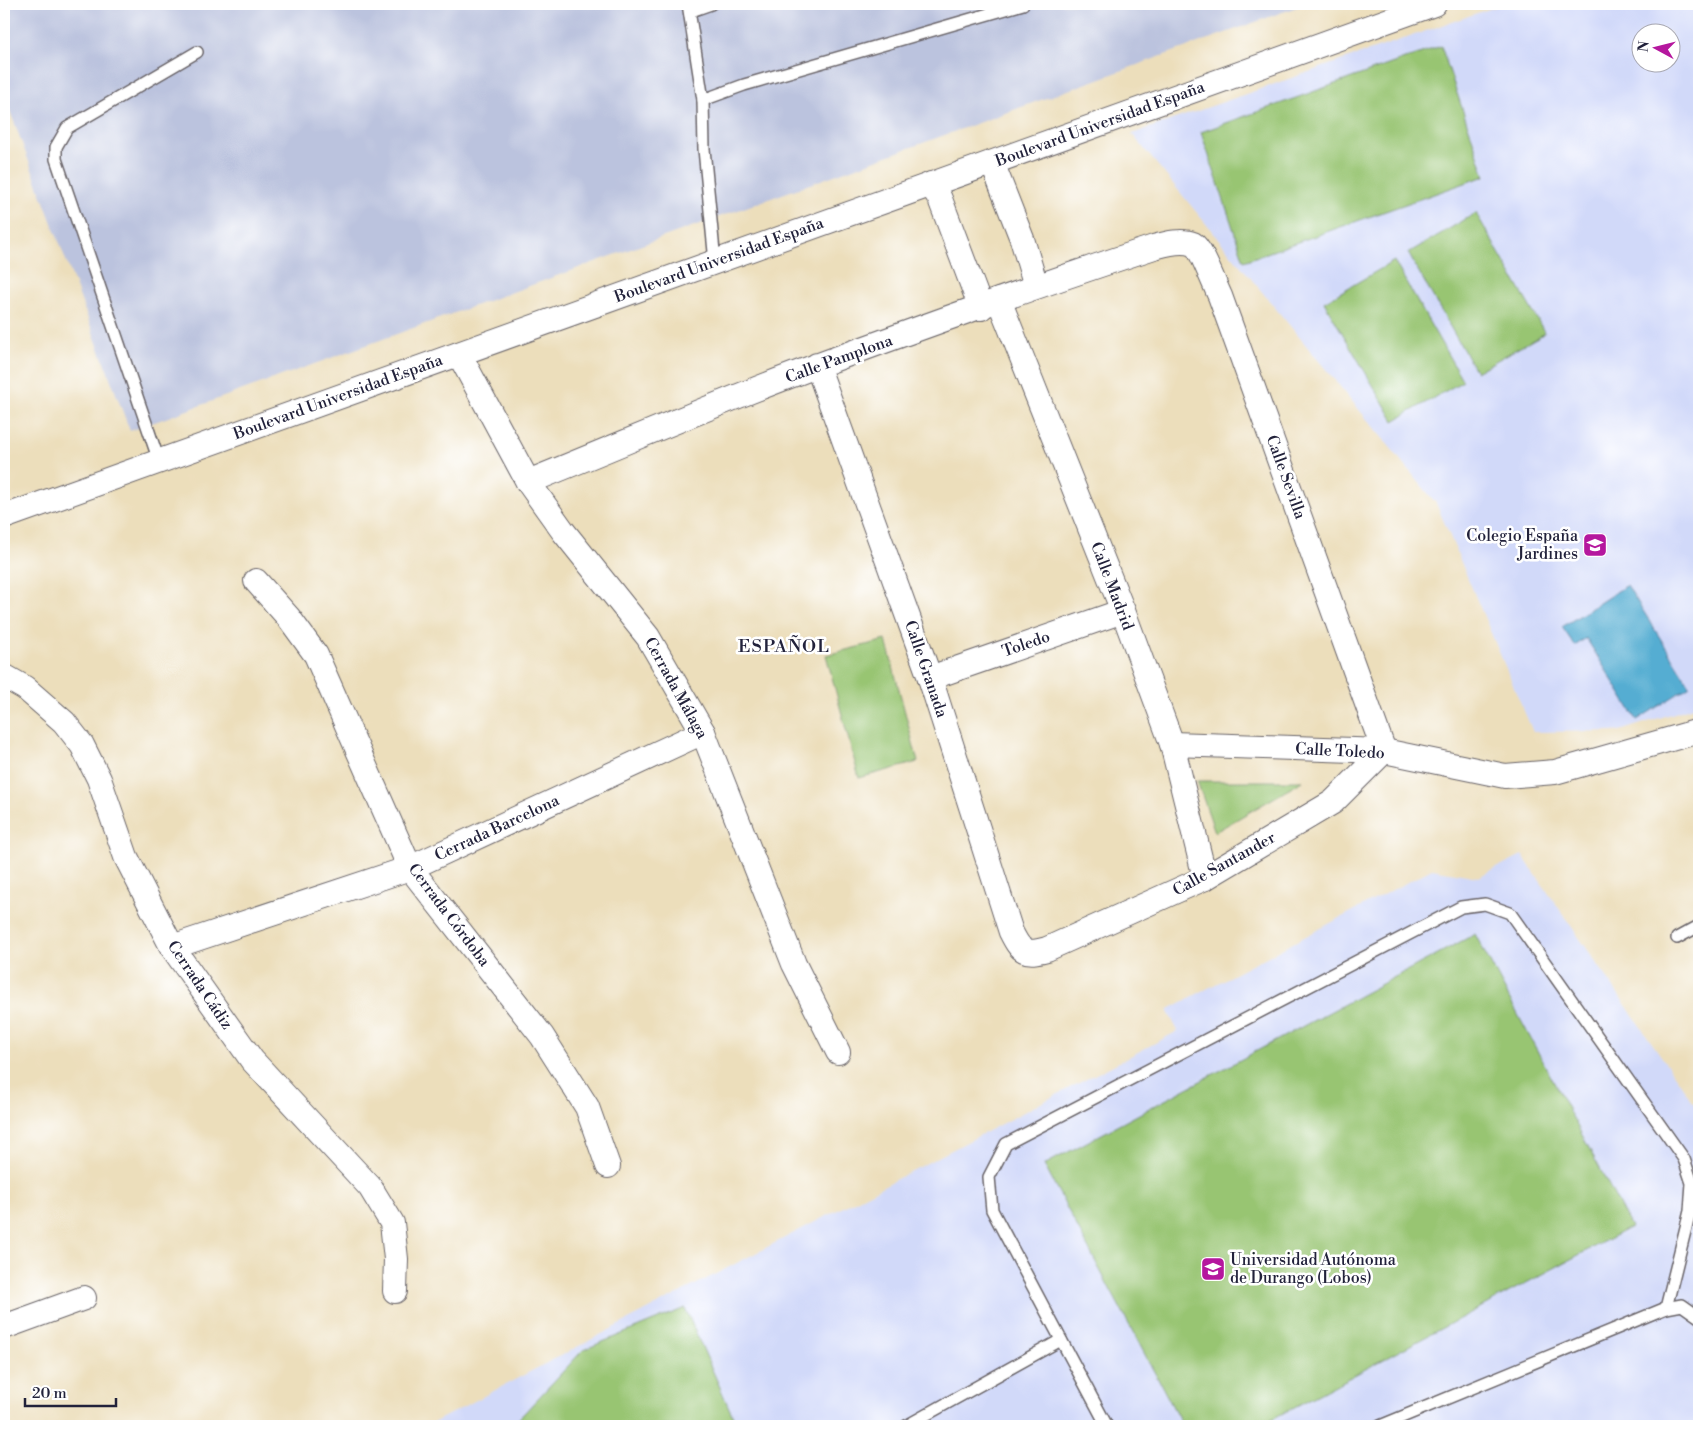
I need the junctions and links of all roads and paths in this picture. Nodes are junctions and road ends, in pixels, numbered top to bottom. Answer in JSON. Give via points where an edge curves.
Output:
{"nodes":[{"id":1,"x":711,"y":4,"type":"edge"},
{"id":2,"x":1023,"y":4,"type":"edge"},
{"id":3,"x":1434,"y":4,"type":"edge"},
{"id":4,"x":690,"y":8,"type":"edge"},
{"id":5,"x":196,"y":52,"type":"dead end"},
{"id":6,"x":703,"y":100,"type":"junction"},
{"id":7,"x":989,"y":164,"type":"junction"},
{"id":8,"x":931,"y":184,"type":"junction"},
{"id":9,"x":1154,"y":247,"type":"joint"},
{"id":10,"x":715,"y":262,"type":"junction"},
{"id":11,"x":1036,"y":286,"type":"junction"},
{"id":12,"x":990,"y":304,"type":"junction"},
{"id":13,"x":459,"y":354,"type":"junction"},
{"id":14,"x":818,"y":365,"type":"junction"},
{"id":15,"x":159,"y":462,"type":"junction"},
{"id":16,"x":528,"y":482,"type":"junction"},
{"id":17,"x":4,"y":517,"type":"edge"},
{"id":18,"x":256,"y":581,"type":"dead end"},
{"id":19,"x":1122,"y":611,"type":"junction"},
{"id":20,"x":4,"y":676,"type":"edge"},
{"id":21,"x":930,"y":678,"type":"junction"},
{"id":22,"x":1699,"y":731,"type":"edge"},
{"id":23,"x":702,"y":732,"type":"junction"},
{"id":24,"x":1172,"y":744,"type":"junction"},
{"id":25,"x":1384,"y":751,"type":"junction"},
{"id":26,"x":410,"y":868,"type":"junction"},
{"id":27,"x":1205,"y":878,"type":"junction"},
{"id":28,"x":1699,"y":926,"type":"edge"},
{"id":29,"x":1677,"y":938,"type":"dead end"},
{"id":30,"x":172,"y":947,"type":"junction"},
{"id":31,"x":1047,"y":949,"type":"joint"},
{"id":32,"x":838,"y":1052,"type":"dead end"},
{"id":33,"x":608,"y":1166,"type":"dead end"},
{"id":34,"x":395,"y":1291,"type":"dead end"},
{"id":35,"x":84,"y":1298,"type":"dead end"},
{"id":36,"x":1666,"y":1308,"type":"junction"},
{"id":37,"x":1699,"y":1317,"type":"edge"},
{"id":38,"x":4,"y":1327,"type":"edge"},
{"id":39,"x":1061,"y":1340,"type":"junction"},
{"id":40,"x":906,"y":1426,"type":"edge"},
{"id":41,"x":1107,"y":1426,"type":"edge"},
{"id":42,"x":1380,"y":1426,"type":"edge"}],
"edges":[{"from":1,"to":4,"type":"lane"},
{"from":2,"to":6,"type":"lane","via":[[744,85]]},
{"from":3,"to":7,"type":"street","name":"Boulevard Universidad España"},
{"from":4,"to":6,"type":"lane"},
{"from":5,"to":15,"type":"lane","via":[[67,128],[56,147],[56,159]]},
{"from":6,"to":10,"type":"lane","via":[[704,149]]},
{"from":7,"to":8,"type":"street","name":"Boulevard Universidad España"},
{"from":7,"to":11,"type":"street","via":[[995,170],[1022,239]]},
{"from":8,"to":10,"type":"street","name":"Boulevard Universidad España"},
{"from":8,"to":12,"type":"street","name":"Calle Madrid"},
{"from":9,"to":11,"type":"street","name":"Calle Pamplona"},
{"from":9,"to":25,"type":"street","name":"Calle Sevilla","via":[[1180,243],[1196,246],[1220,296]]},
{"from":10,"to":13,"type":"street","name":"Boulevard Universidad España"},
{"from":11,"to":12,"type":"street","name":"Calle Pamplona"},
{"from":12,"to":14,"type":"street","name":"Calle Pamplona"},
{"from":12,"to":19,"type":"street","name":"Calle Madrid"},
{"from":13,"to":15,"type":"street","name":"Boulevard Universidad España"},
{"from":13,"to":16,"type":"street","name":"Cerrada Málaga"},
{"from":14,"to":16,"type":"street","name":"Calle Pamplona"},
{"from":14,"to":21,"type":"street","name":"Calle Granada"},
{"from":15,"to":17,"type":"street","name":"Boulevard Universidad España"},
{"from":16,"to":23,"type":"street","name":"Cerrada Málaga","via":[[563,532],[648,637]]},
{"from":18,"to":26,"type":"street","name":"Cerrada Córdoba","via":[[316,655]]},
{"from":19,"to":21,"type":"street","name":"Toledo"},
{"from":19,"to":24,"type":"street","name":"Calle Madrid"},
{"from":20,"to":30,"type":"street","name":"Cerrada Cádiz","via":[[25,688],[64,722],[82,745],[99,779],[126,857]]},
{"from":21,"to":31,"type":"street","name":"Calle Granada","via":[[1011,932],[1024,951],[1032,953]]},
{"from":22,"to":25,"type":"street","name":"Calle Toledo","via":[[1555,772],[1505,776]]},
{"from":23,"to":26,"type":"street","name":"Cerrada Barcelona"},
{"from":23,"to":32,"type":"street","name":"Cerrada Málaga","via":[[794,964]]},
{"from":24,"to":25,"type":"street","name":"Calle Toledo"},
{"from":24,"to":27,"type":"street","name":"Calle Madrid"},
{"from":25,"to":27,"type":"street","name":"Calle Santander","via":[[1332,802]]},
{"from":26,"to":30,"type":"street","name":"Cerrada Barcelona"},
{"from":26,"to":33,"type":"street","name":"Cerrada Córdoba","via":[[542,1036],[586,1107]]},
{"from":27,"to":31,"type":"street","name":"Calle Santander"},
{"from":28,"to":29,"type":"lane"},
{"from":30,"to":34,"type":"street","name":"Cerrada Cádiz","via":[[252,1060],[370,1187],[392,1223]]},
{"from":35,"to":38,"type":"street"},
{"from":36,"to":37,"type":"lane","via":[[1682,1305]]},
{"from":36,"to":39,"type":"lane","via":[[1690,1211],[1692,1183],[1684,1159],[1510,913],[1485,904],[1461,907],[1006,1144],[989,1177],[992,1210]]},
{"from":36,"to":42,"type":"lane"},
{"from":39,"to":40,"type":"lane"},
{"from":39,"to":41,"type":"lane"}]}
